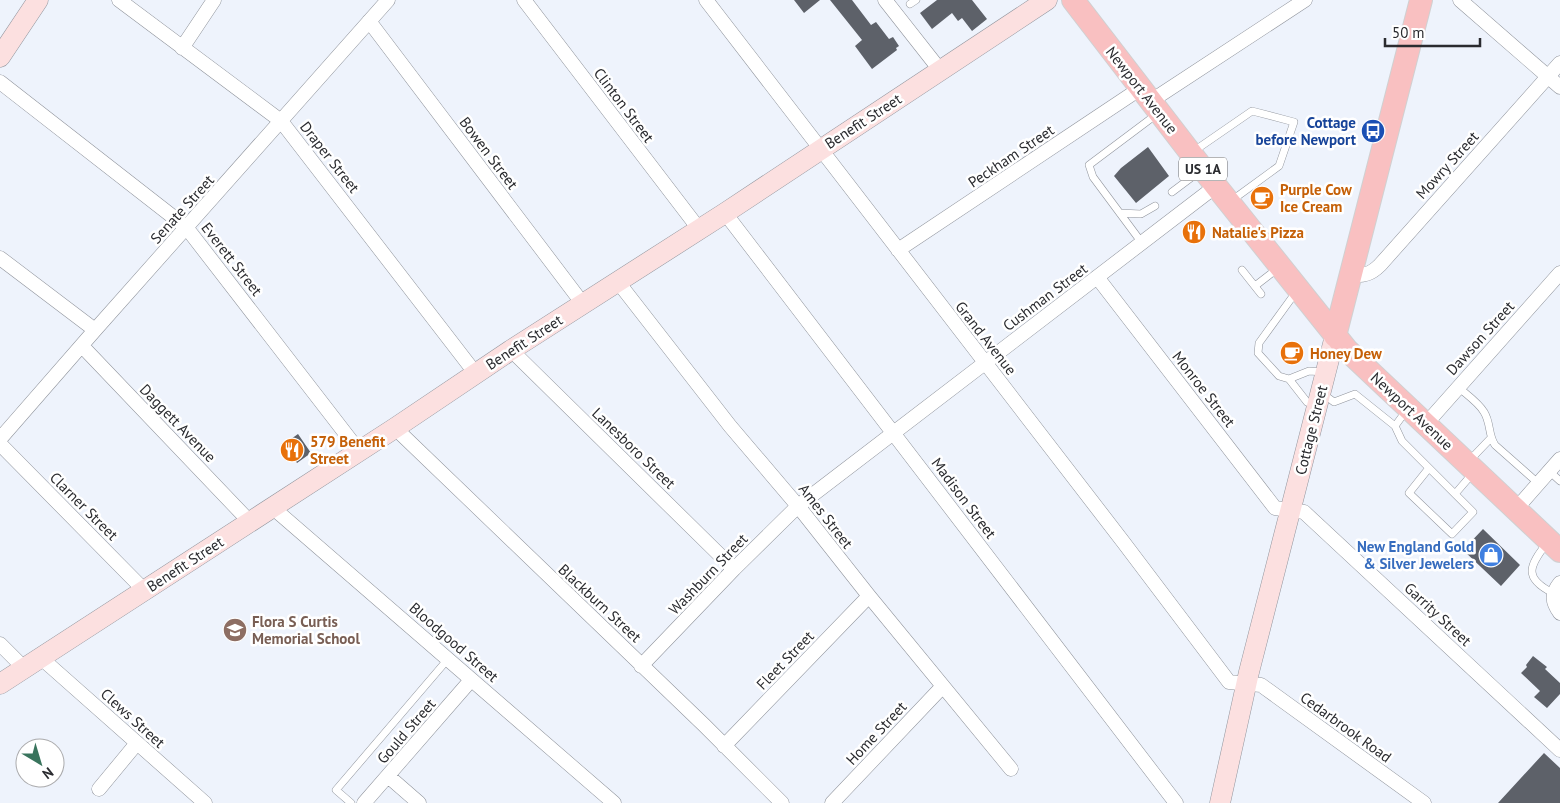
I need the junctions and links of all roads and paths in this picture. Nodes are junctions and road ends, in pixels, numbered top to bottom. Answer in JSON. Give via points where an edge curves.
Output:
{"nodes":[{"id":1,"x":38,"y":0,"type":"edge"},
{"id":2,"x":119,"y":0,"type":"edge"},
{"id":3,"x":214,"y":0,"type":"edge"},
{"id":4,"x":388,"y":0,"type":"edge"},
{"id":5,"x":524,"y":0,"type":"edge"},
{"id":6,"x":706,"y":0,"type":"edge"},
{"id":7,"x":886,"y":0,"type":"edge"},
{"id":8,"x":1047,"y":0,"type":"edge"},
{"id":9,"x":1073,"y":0,"type":"edge"},
{"id":10,"x":1305,"y":0,"type":"edge"},
{"id":11,"x":1421,"y":0,"type":"edge"},
{"id":12,"x":1460,"y":0,"type":"edge"},
{"id":13,"x":369,"y":21,"type":"junction"},
{"id":14,"x":182,"y":48,"type":"junction"},
{"id":15,"x":0,"y":57,"type":"edge"},
{"id":16,"x":1560,"y":63,"type":"edge"},
{"id":17,"x":940,"y":70,"type":"junction"},
{"id":18,"x":1548,"y":76,"type":"junction"},
{"id":19,"x":0,"y":82,"type":"edge"},
{"id":20,"x":1560,"y":87,"type":"edge"},
{"id":21,"x":1151,"y":100,"type":"junction"},
{"id":22,"x":281,"y":122,"type":"junction"},
{"id":23,"x":820,"y":148,"type":"junction"},
{"id":24,"x":1210,"y":178,"type":"junction"},
{"id":25,"x":1172,"y":192,"type":"dead end"},
{"id":26,"x":1155,"y":206,"type":"dead end"},
{"id":27,"x":725,"y":213,"type":"junction"},
{"id":28,"x":1120,"y":214,"type":"junction"},
{"id":29,"x":186,"y":227,"type":"junction"},
{"id":30,"x":699,"y":229,"type":"junction"},
{"id":31,"x":1142,"y":243,"type":"junction"},
{"id":32,"x":898,"y":250,"type":"junction"},
{"id":33,"x":0,"y":258,"type":"edge"},
{"id":34,"x":1280,"y":267,"type":"junction"},
{"id":35,"x":1242,"y":270,"type":"dead end"},
{"id":36,"x":1560,"y":273,"type":"edge"},
{"id":37,"x":1351,"y":275,"type":"junction"},
{"id":38,"x":1097,"y":277,"type":"junction"},
{"id":39,"x":618,"y":282,"type":"junction"},
{"id":40,"x":1255,"y":286,"type":"junction"},
{"id":41,"x":1298,"y":290,"type":"junction"},
{"id":42,"x":1261,"y":294,"type":"dead end"},
{"id":43,"x":583,"y":304,"type":"junction"},
{"id":44,"x":95,"y":330,"type":"junction"},
{"id":45,"x":1335,"y":336,"type":"junction"},
{"id":46,"x":82,"y":346,"type":"junction"},
{"id":47,"x":511,"y":350,"type":"junction"},
{"id":48,"x":986,"y":363,"type":"junction"},
{"id":49,"x":1325,"y":372,"type":"junction"},
{"id":50,"x":476,"y":374,"type":"junction"},
{"id":51,"x":1288,"y":379,"type":"junction"},
{"id":52,"x":1458,"y":387,"type":"junction"},
{"id":53,"x":1319,"y":399,"type":"junction"},
{"id":54,"x":1408,"y":409,"type":"junction"},
{"id":55,"x":1425,"y":425,"type":"junction"},
{"id":56,"x":1395,"y":426,"type":"junction"},
{"id":57,"x":394,"y":428,"type":"junction"},
{"id":58,"x":894,"y":433,"type":"junction"},
{"id":59,"x":1490,"y":439,"type":"junction"},
{"id":60,"x":0,"y":440,"type":"edge"},
{"id":61,"x":0,"y":444,"type":"edge"},
{"id":62,"x":359,"y":451,"type":"junction"},
{"id":63,"x":1560,"y":459,"type":"edge"},
{"id":64,"x":1429,"y":468,"type":"junction"},
{"id":65,"x":1471,"y":468,"type":"junction"},
{"id":66,"x":1549,"y":471,"type":"junction"},
{"id":67,"x":1560,"y":481,"type":"edge"},
{"id":68,"x":1538,"y":484,"type":"junction"},
{"id":69,"x":1456,"y":494,"type":"junction"},
{"id":70,"x":272,"y":506,"type":"junction"},
{"id":71,"x":798,"y":506,"type":"junction"},
{"id":72,"x":1516,"y":509,"type":"junction"},
{"id":73,"x":1291,"y":511,"type":"junction"},
{"id":74,"x":250,"y":522,"type":"junction"},
{"id":75,"x":1555,"y":546,"type":"edge"},
{"id":76,"x":734,"y":569,"type":"junction"},
{"id":77,"x":1557,"y":588,"type":"edge"},
{"id":78,"x":144,"y":590,"type":"junction"},
{"id":79,"x":868,"y":596,"type":"junction"},
{"id":80,"x":1560,"y":613,"type":"edge"},
{"id":81,"x":0,"y":644,"type":"edge"},
{"id":82,"x":448,"y":659,"type":"junction"},
{"id":83,"x":32,"y":663,"type":"junction"},
{"id":84,"x":642,"y":666,"type":"junction"},
{"id":85,"x":472,"y":680,"type":"junction"},
{"id":86,"x":0,"y":684,"type":"edge"},
{"id":87,"x":1247,"y":685,"type":"junction"},
{"id":88,"x":943,"y":686,"type":"junction"},
{"id":89,"x":137,"y":743,"type":"junction"},
{"id":90,"x":724,"y":746,"type":"junction"},
{"id":91,"x":1560,"y":750,"type":"edge"},
{"id":92,"x":1011,"y":769,"type":"dead end"},
{"id":93,"x":388,"y":776,"type":"junction"},
{"id":94,"x":99,"y":789,"type":"dead end"},
{"id":95,"x":1222,"y":802,"type":"edge"},
{"id":96,"x":205,"y":803,"type":"edge"},
{"id":97,"x":351,"y":803,"type":"edge"},
{"id":98,"x":364,"y":803,"type":"edge"},
{"id":99,"x":419,"y":803,"type":"edge"},
{"id":100,"x":614,"y":803,"type":"edge"},
{"id":101,"x":782,"y":803,"type":"edge"},
{"id":102,"x":832,"y":803,"type":"edge"},
{"id":103,"x":1176,"y":803,"type":"edge"},
{"id":104,"x":1424,"y":803,"type":"edge"}],
"edges":[{"from":1,"to":15,"type":"street"},
{"from":2,"to":14,"type":"street","name":"Draper Street"},
{"from":3,"to":14,"type":"street"},
{"from":4,"to":13,"type":"street","name":"Senate Street"},
{"from":5,"to":30,"type":"street","name":"Clinton Street"},
{"from":6,"to":23,"type":"street","name":"Grand Avenue"},
{"from":7,"to":17,"type":"street"},
{"from":8,"to":17,"type":"street","name":"Benefit Street"},
{"from":9,"to":21,"type":"main road","name":"Newport Avenue","number":"US 1A"},
{"from":10,"to":21,"type":"street","name":"Peckham Street"},
{"from":11,"to":37,"type":"main road","name":"Cottage Street"},
{"from":12,"to":18,"type":"street"},
{"from":13,"to":22,"type":"street","name":"Senate Street"},
{"from":13,"to":43,"type":"street","name":"Bowen Street"},
{"from":14,"to":22,"type":"street","name":"Draper Street"},
{"from":16,"to":18,"type":"street","name":"Mowry Street"},
{"from":17,"to":23,"type":"street","name":"Benefit Street"},
{"from":18,"to":20,"type":"street"},
{"from":18,"to":37,"type":"street","name":"Mowry Street","via":[[1380,265],[1363,276]]},
{"from":19,"to":29,"type":"street","name":"Everett Street"},
{"from":21,"to":24,"type":"main road","name":"Newport Avenue","number":"US 1A"},
{"from":21,"to":28,"type":"lane","via":[[1089,165],[1093,177]]},
{"from":21,"to":32,"type":"street","name":"Peckham Street"},
{"from":22,"to":29,"type":"street","name":"Senate Street"},
{"from":22,"to":50,"type":"street","name":"Draper Street"},
{"from":23,"to":27,"type":"street","name":"Benefit Street"},
{"from":23,"to":32,"type":"street","name":"Grand Avenue"},
{"from":24,"to":24,"type":"lane","via":[[1279,166],[1294,122],[1252,111]]},
{"from":24,"to":25,"type":"lane"},
{"from":24,"to":31,"type":"street","name":"Cushman Street"},
{"from":24,"to":34,"type":"main road","name":"Newport Avenue","number":"US 1A"},
{"from":26,"to":28,"type":"lane","via":[[1141,214]]},
{"from":27,"to":30,"type":"street","name":"Benefit Street"},
{"from":27,"to":58,"type":"street","name":"Madison Street"},
{"from":28,"to":31,"type":"lane"},
{"from":29,"to":44,"type":"street","name":"Senate Street"},
{"from":29,"to":62,"type":"street","name":"Everett Street"},
{"from":30,"to":39,"type":"street","name":"Benefit Street"},
{"from":31,"to":38,"type":"street","name":"Cushman Street"},
{"from":32,"to":48,"type":"street","name":"Grand Avenue"},
{"from":33,"to":44,"type":"street"},
{"from":34,"to":40,"type":"lane"},
{"from":34,"to":41,"type":"main road","name":"Newport Avenue","number":"US 1A"},
{"from":35,"to":40,"type":"lane"},
{"from":36,"to":52,"type":"street","name":"Dawson Street"},
{"from":37,"to":45,"type":"main road","name":"Cottage Street"},
{"from":38,"to":48,"type":"street","name":"Cushman Street"},
{"from":38,"to":73,"type":"street","name":"Monroe Street","via":[[1275,508]]},
{"from":39,"to":43,"type":"street","name":"Benefit Street"},
{"from":39,"to":71,"type":"street","name":"Ames Street","via":[[730,426]]},
{"from":40,"to":42,"type":"lane"},
{"from":41,"to":45,"type":"main road","name":"Newport Avenue","number":"US 1A"},
{"from":41,"to":51,"type":"lane","via":[[1259,343],[1258,353],[1279,376]]},
{"from":43,"to":47,"type":"street","name":"Benefit Street"},
{"from":44,"to":46,"type":"street","name":"Senate Street"},
{"from":45,"to":49,"type":"street","name":"Cottage Street"},
{"from":45,"to":54,"type":"main road","name":"Newport Avenue","number":"US 1A"},
{"from":46,"to":60,"type":"street","name":"Senate Street"},
{"from":46,"to":74,"type":"street","name":"Daggett Avenue"},
{"from":47,"to":50,"type":"street","name":"Benefit Street"},
{"from":47,"to":76,"type":"street","name":"Lanesboro Street"},
{"from":48,"to":58,"type":"street","name":"Cushman Street"},
{"from":48,"to":87,"type":"street","name":"Grand Avenue","via":[[1229,682]]},
{"from":49,"to":51,"type":"lane","via":[[1308,372]]},
{"from":49,"to":53,"type":"street","name":"Cottage Street"},
{"from":50,"to":57,"type":"street","name":"Benefit Street"},
{"from":51,"to":53,"type":"lane","via":[[1307,402]]},
{"from":52,"to":55,"type":"street","name":"Dawson Street"},
{"from":52,"to":59,"type":"lane","via":[[1484,410]]},
{"from":53,"to":56,"type":"lane","via":[[1334,402],[1355,394]]},
{"from":53,"to":73,"type":"street","name":"Cottage Street"},
{"from":54,"to":55,"type":"main road","name":"Newport Avenue","number":"US 1A"},
{"from":54,"to":56,"type":"lane"},
{"from":55,"to":65,"type":"main road","name":"Newport Avenue","number":"US 1A"},
{"from":56,"to":64,"type":"lane","via":[[1402,441]]},
{"from":57,"to":62,"type":"street","name":"Benefit Street"},
{"from":57,"to":84,"type":"street","name":"Blackburn Street"},
{"from":58,"to":71,"type":"street","name":"Cushman Street"},
{"from":58,"to":103,"type":"street","name":"Madison Street"},
{"from":59,"to":65,"type":"lane"},
{"from":59,"to":68,"type":"lane"},
{"from":61,"to":78,"type":"street","name":"Clarner Street"},
{"from":62,"to":70,"type":"street","name":"Benefit Street"},
{"from":63,"to":66,"type":"street"},
{"from":64,"to":69,"type":"lane"},
{"from":64,"to":69,"type":"lane","via":[[1408,493],[1452,534],[1472,512]]},
{"from":65,"to":69,"type":"lane"},
{"from":65,"to":72,"type":"main road","name":"Newport Avenue","number":"US 1A"},
{"from":66,"to":67,"type":"lane"},
{"from":66,"to":68,"type":"street"},
{"from":68,"to":72,"type":"street"},
{"from":70,"to":74,"type":"street","name":"Benefit Street"},
{"from":70,"to":82,"type":"street","name":"Bloodgood Street"},
{"from":71,"to":76,"type":"street","name":"Washburn Street"},
{"from":71,"to":79,"type":"street","name":"Ames Street"},
{"from":72,"to":75,"type":"main road","name":"Newport Avenue","number":"US 1A"},
{"from":73,"to":87,"type":"street","name":"Cottage Street"},
{"from":73,"to":91,"type":"street","name":"Garrity Street","via":[[1304,512]]},
{"from":74,"to":78,"type":"street","name":"Benefit Street"},
{"from":75,"to":77,"type":"lane","via":[[1535,558],[1531,570],[1533,579],[1541,587]]},
{"from":76,"to":84,"type":"street","name":"Washburn Street"},
{"from":77,"to":80,"type":"street","via":[[1553,599]]},
{"from":78,"to":83,"type":"street","name":"Benefit Street"},
{"from":79,"to":88,"type":"street","name":"Ames Street"},
{"from":79,"to":90,"type":"street","name":"Fleet Street"},
{"from":81,"to":83,"type":"street","name":"Clews Street"},
{"from":82,"to":85,"type":"street","name":"Bloodgood Street"},
{"from":82,"to":97,"type":"lane","via":[[336,790]]},
{"from":83,"to":86,"type":"street","name":"Benefit Street"},
{"from":83,"to":89,"type":"street","name":"Clews Street"},
{"from":84,"to":90,"type":"street","name":"Blackburn Street"},
{"from":85,"to":93,"type":"street","name":"Gould Street"},
{"from":85,"to":100,"type":"street","name":"Bloodgood Street"},
{"from":87,"to":95,"type":"street","name":"Cottage Street"},
{"from":87,"to":104,"type":"street","name":"Cedarbrook Road","via":[[1261,685]]},
{"from":88,"to":92,"type":"street","name":"Ames Street"},
{"from":88,"to":102,"type":"street","name":"Home Street"},
{"from":89,"to":94,"type":"street"},
{"from":89,"to":96,"type":"street","name":"Clews Street"},
{"from":90,"to":101,"type":"street","name":"Blackburn Street"},
{"from":93,"to":98,"type":"street","name":"Gould Street"},
{"from":93,"to":99,"type":"street"}]}
